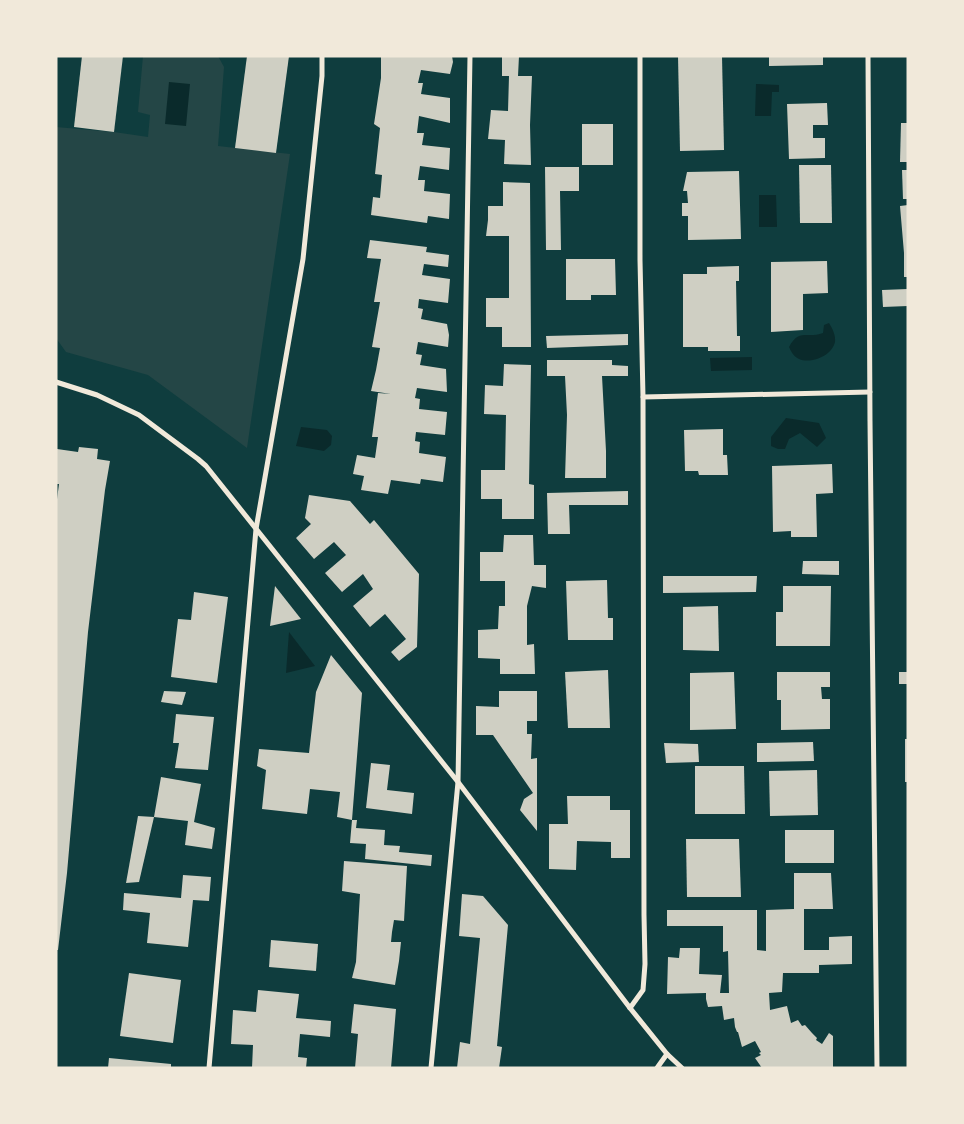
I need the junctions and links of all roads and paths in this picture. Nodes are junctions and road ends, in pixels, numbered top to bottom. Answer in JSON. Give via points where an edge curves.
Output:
{"nodes":[{"id":1,"x":322,"y":56,"type":"edge"},
{"id":2,"x":470,"y":56,"type":"edge"},
{"id":3,"x":640,"y":56,"type":"edge"},
{"id":4,"x":868,"y":56,"type":"edge"},
{"id":5,"x":56,"y":382,"type":"edge"},
{"id":6,"x":870,"y":392,"type":"junction"},
{"id":7,"x":643,"y":396,"type":"junction"},
{"id":8,"x":256,"y":529,"type":"junction"},
{"id":9,"x":458,"y":782,"type":"junction"},
{"id":10,"x":630,"y":1008,"type":"junction"},
{"id":11,"x":667,"y":1054,"type":"junction"},
{"id":12,"x":209,"y":1068,"type":"edge"},
{"id":13,"x":431,"y":1068,"type":"edge"},
{"id":14,"x":658,"y":1068,"type":"edge"},
{"id":15,"x":682,"y":1068,"type":"edge"},
{"id":16,"x":877,"y":1068,"type":"edge"}],
"edges":[{"from":1,"to":8,"type":"street","via":[[303,259]]},
{"from":2,"to":9,"type":"street"},
{"from":3,"to":7,"type":"street"},
{"from":4,"to":6,"type":"street"},
{"from":5,"to":8,"type":"street","via":[[97,395],[139,415],[206,466]]},
{"from":6,"to":7,"type":"street"},
{"from":6,"to":16,"type":"street"},
{"from":7,"to":10,"type":"street","via":[[645,964],[643,990]]},
{"from":8,"to":9,"type":"street"},
{"from":8,"to":12,"type":"street"},
{"from":9,"to":10,"type":"street"},
{"from":9,"to":13,"type":"street"},
{"from":10,"to":11,"type":"street"},
{"from":11,"to":14,"type":"street"},
{"from":11,"to":15,"type":"street"}]}
